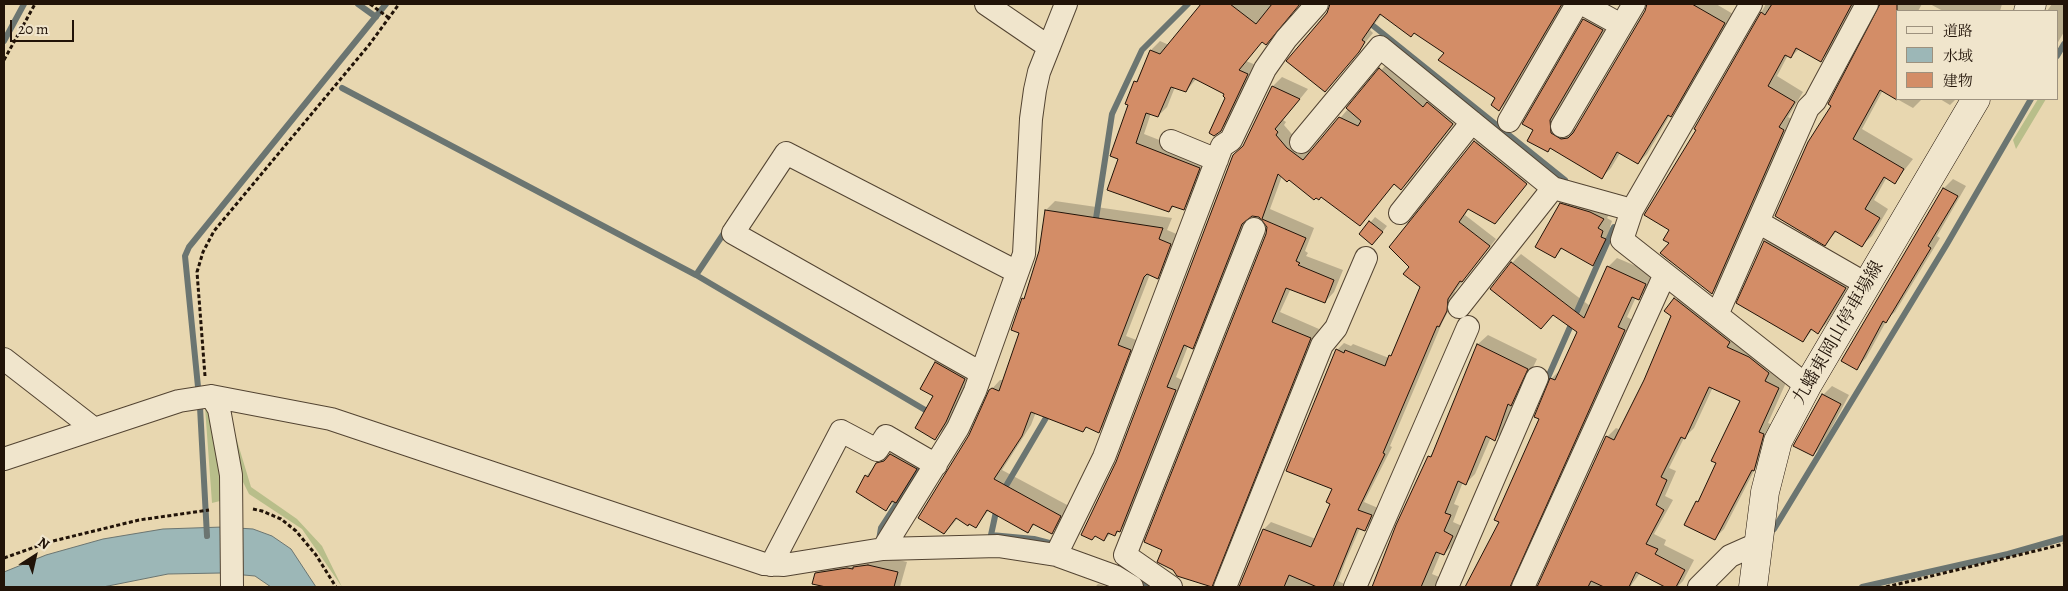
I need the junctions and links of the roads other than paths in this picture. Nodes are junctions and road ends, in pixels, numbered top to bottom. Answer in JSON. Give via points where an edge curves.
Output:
{"nodes":[{"id":1,"x":986,"y":4,"type":"edge"},
{"id":2,"x":1066,"y":4,"type":"edge"},
{"id":3,"x":1318,"y":4,"type":"edge"},
{"id":4,"x":1577,"y":4,"type":"edge"},
{"id":5,"x":1583,"y":4,"type":"edge"},
{"id":6,"x":1634,"y":4,"type":"edge"},
{"id":7,"x":1751,"y":4,"type":"edge"},
{"id":8,"x":1867,"y":4,"type":"edge"},
{"id":9,"x":1621,"y":26,"type":"junction"},
{"id":10,"x":1043,"y":42,"type":"junction"},
{"id":11,"x":1975,"y":100,"type":"edge"},
{"id":12,"x":1508,"y":121,"type":"dead end"},
{"id":13,"x":1472,"y":122,"type":"junction"},
{"id":14,"x":1562,"y":126,"type":"dead end"},
{"id":15,"x":1171,"y":141,"type":"dead end"},
{"id":16,"x":1300,"y":142,"type":"dead end"},
{"id":17,"x":1217,"y":160,"type":"junction"},
{"id":18,"x":1553,"y":188,"type":"junction"},
{"id":19,"x":1632,"y":210,"type":"junction"},
{"id":20,"x":1400,"y":213,"type":"dead end"},
{"id":21,"x":1758,"y":222,"type":"junction"},
{"id":22,"x":1254,"y":229,"type":"dead end"},
{"id":23,"x":1366,"y":258,"type":"dead end"},
{"id":24,"x":1017,"y":272,"type":"junction"},
{"id":25,"x":1664,"y":274,"type":"junction"},
{"id":26,"x":1866,"y":284,"type":"junction"},
{"id":27,"x":1720,"y":310,"type":"junction"},
{"id":28,"x":4,"y":359,"type":"edge"},
{"id":29,"x":981,"y":373,"type":"junction"},
{"id":30,"x":1537,"y":378,"type":"dead end"},
{"id":31,"x":1807,"y":386,"type":"junction"},
{"id":32,"x":203,"y":397,"type":"junction"},
{"id":33,"x":93,"y":428,"type":"junction"},
{"id":34,"x":4,"y":459,"type":"edge"},
{"id":35,"x":936,"y":465,"type":"junction"},
{"id":36,"x":1760,"y":547,"type":"junction"},
{"id":37,"x":1059,"y":548,"type":"junction"},
{"id":38,"x":883,"y":549,"type":"junction"},
{"id":39,"x":771,"y":565,"type":"junction"},
{"id":40,"x":1122,"y":571,"type":"edge"},
{"id":41,"x":232,"y":586,"type":"edge"},
{"id":42,"x":1171,"y":587,"type":"edge"},
{"id":43,"x":1225,"y":587,"type":"edge"},
{"id":44,"x":1355,"y":587,"type":"edge"},
{"id":45,"x":1447,"y":587,"type":"edge"},
{"id":46,"x":1523,"y":587,"type":"edge"},
{"id":47,"x":1699,"y":587,"type":"edge"},
{"id":48,"x":1753,"y":587,"type":"edge"}],
"edges":[{"from":1,"to":10,"type":"street"},
{"from":2,"to":10,"type":"street"},
{"from":3,"to":17,"type":"street","via":[[1286,39],[1265,69],[1232,140],[1222,146]]},
{"from":4,"to":12,"type":"street"},
{"from":5,"to":9,"type":"street"},
{"from":6,"to":9,"type":"street"},
{"from":7,"to":19,"type":"street"},
{"from":8,"to":21,"type":"street","via":[[1808,108]]},
{"from":9,"to":14,"type":"street"},
{"from":10,"to":24,"type":"street","via":[[1031,119],[1024,254]]},
{"from":11,"to":26,"type":"main road","name":"九蟠東岡山停車場線"},
{"from":13,"to":16,"type":"street","via":[[1380,47]]},
{"from":13,"to":18,"type":"street"},
{"from":13,"to":20,"type":"street"},
{"from":15,"to":17,"type":"street"},
{"from":17,"to":37,"type":"street","via":[[1104,457]]},
{"from":18,"to":19,"type":"street"},
{"from":18,"to":44,"type":"street","via":[[1464,318]]},
{"from":19,"to":25,"type":"street","via":[[1622,240]]},
{"from":21,"to":26,"type":"street"},
{"from":21,"to":27,"type":"street"},
{"from":22,"to":40,"type":"street"},
{"from":23,"to":43,"type":"street","via":[[1336,328],[1322,346]]},
{"from":24,"to":29,"type":"street"},
{"from":24,"to":29,"type":"street","via":[[786,153],[733,233]]},
{"from":25,"to":27,"type":"street"},
{"from":25,"to":46,"type":"street"},
{"from":26,"to":31,"type":"main road","name":"九蟠東岡山停車場線"},
{"from":27,"to":31,"type":"street"},
{"from":28,"to":33,"type":"street"},
{"from":29,"to":35,"type":"street","via":[[958,428]]},
{"from":30,"to":45,"type":"street"},
{"from":31,"to":36,"type":"main road","name":"九蟠東岡山停車場線","via":[[1778,441],[1765,492]]},
{"from":32,"to":33,"type":"street"},
{"from":32,"to":39,"type":"street","via":[[331,419]]},
{"from":32,"to":41,"type":"street","via":[[219,409],[231,475],[225,511]]},
{"from":33,"to":34,"type":"street"},
{"from":35,"to":38,"type":"street"},
{"from":35,"to":39,"type":"street","via":[[886,436],[877,450],[841,431]]},
{"from":36,"to":47,"type":"street","via":[[1730,556]]},
{"from":36,"to":48,"type":"main road","name":"九蟠東岡山停車場線"},
{"from":37,"to":38,"type":"street"},
{"from":37,"to":40,"type":"street"},
{"from":38,"to":39,"type":"street"},
{"from":40,"to":42,"type":"street"}]}
